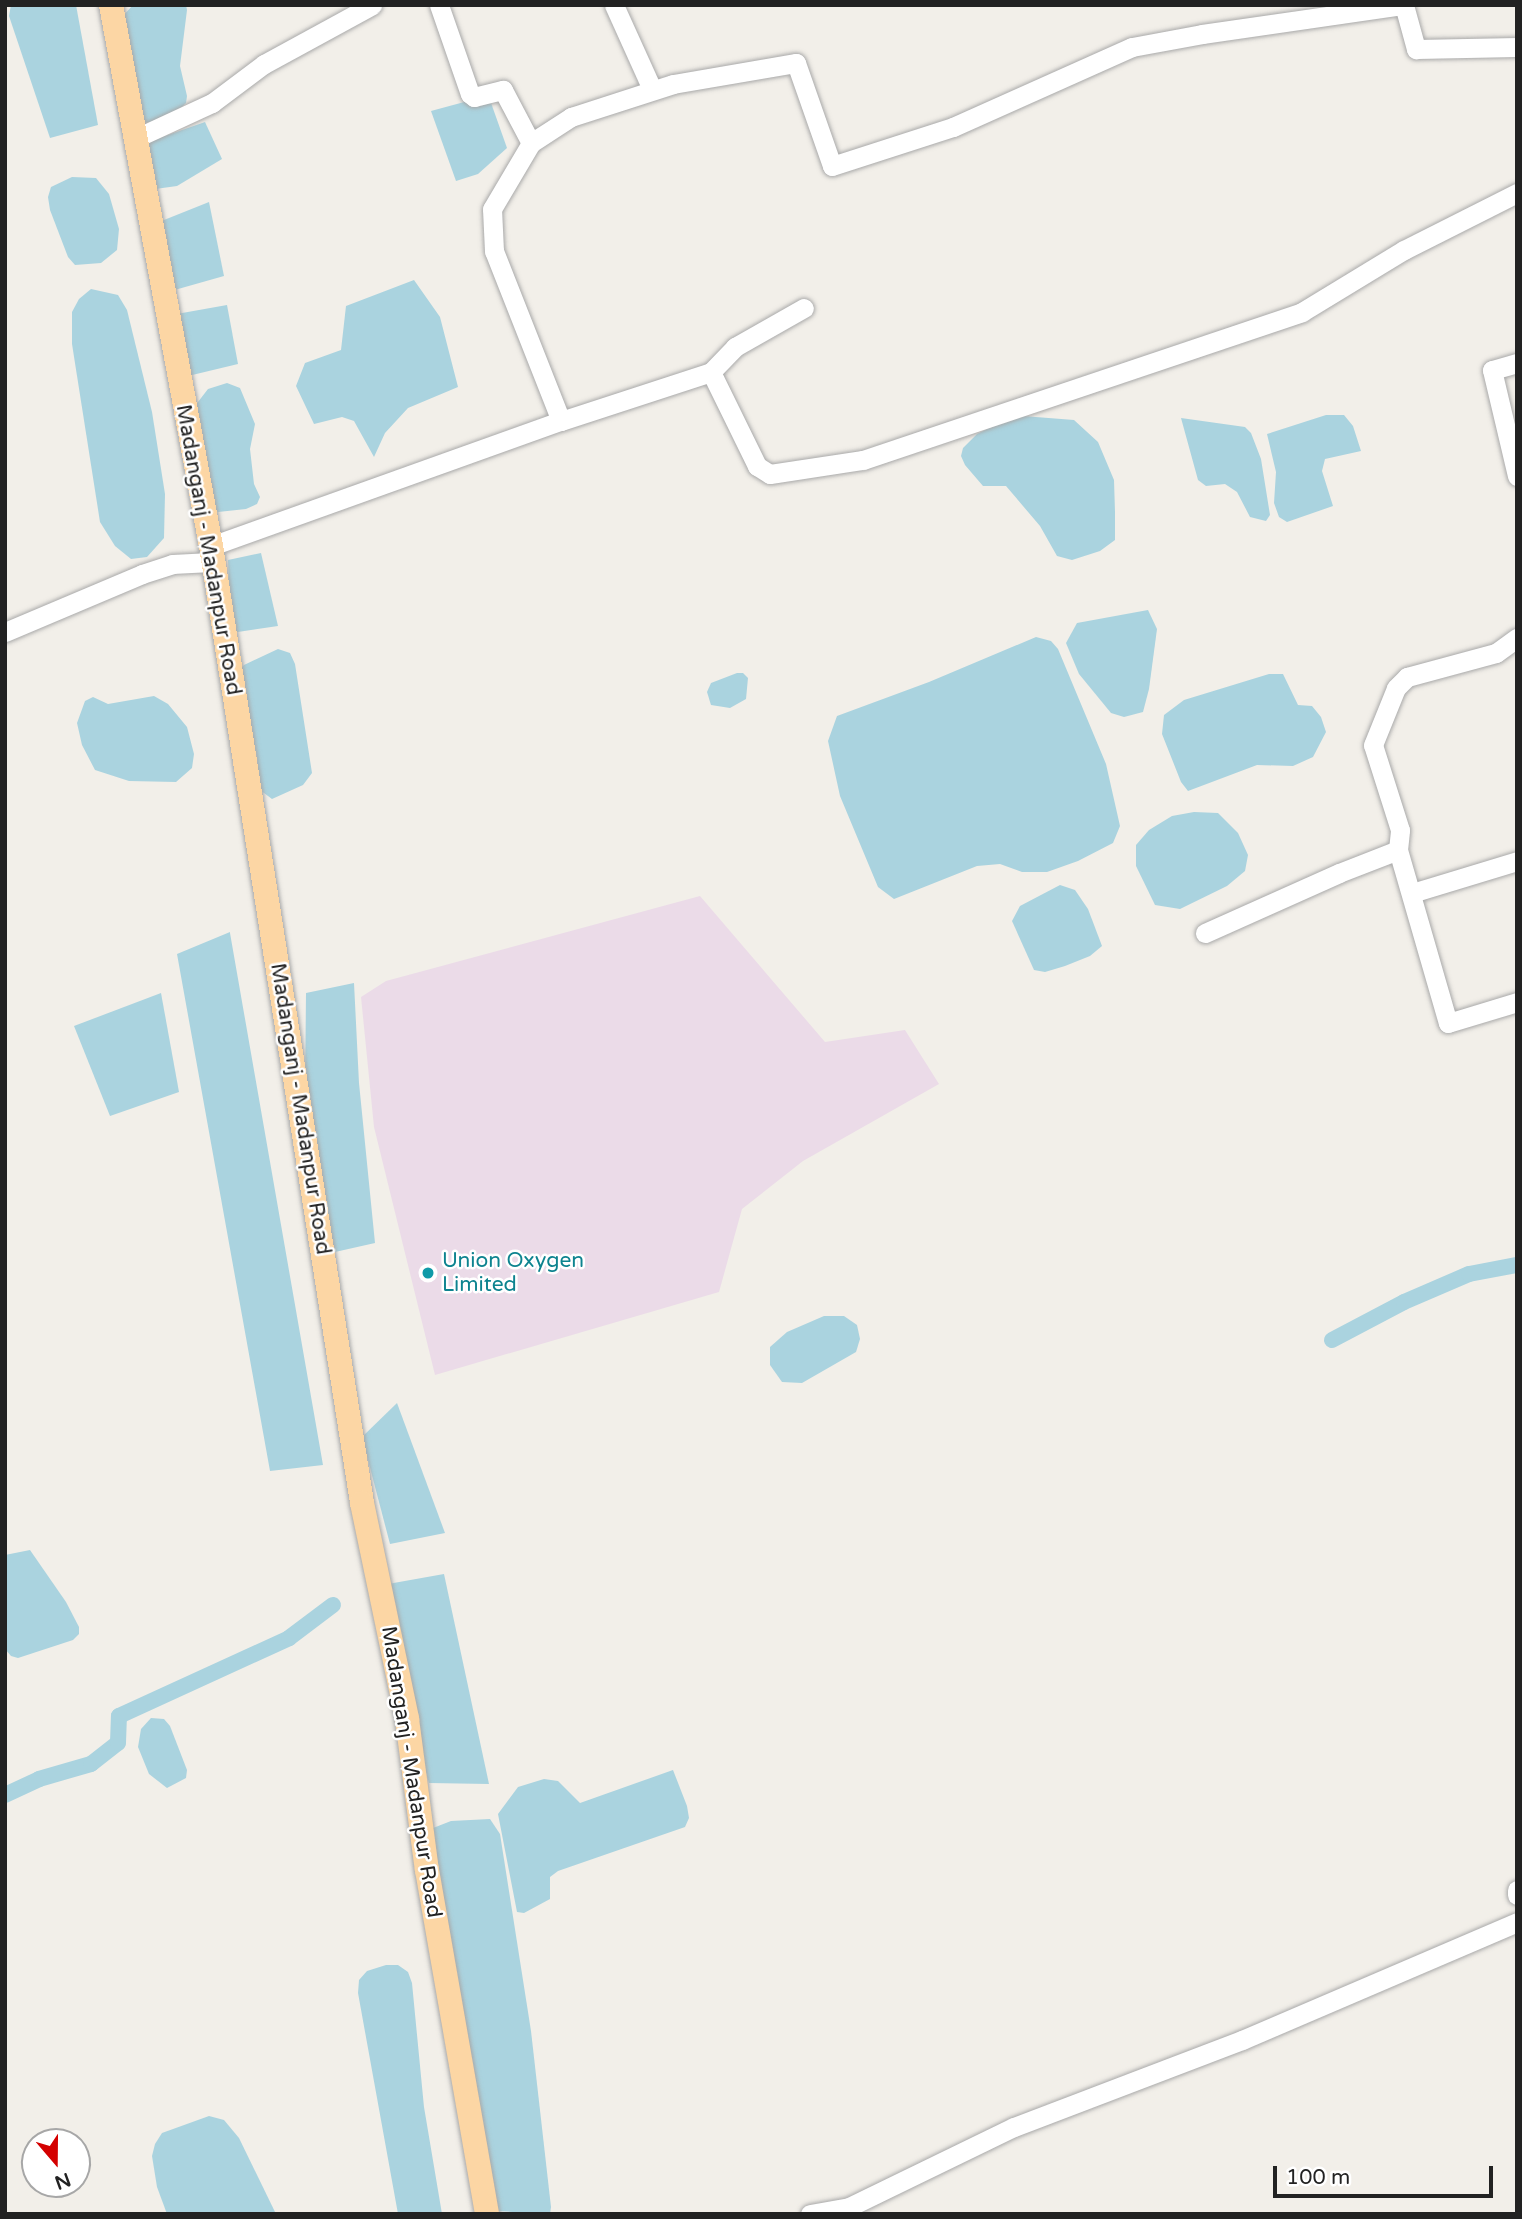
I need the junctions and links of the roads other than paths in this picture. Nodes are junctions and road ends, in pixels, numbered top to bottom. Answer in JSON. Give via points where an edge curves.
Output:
{"nodes":[{"id":1,"x":111,"y":5,"type":"edge"},
{"id":2,"x":372,"y":5,"type":"edge"},
{"id":3,"x":439,"y":5,"type":"edge"},
{"id":4,"x":614,"y":5,"type":"edge"},
{"id":5,"x":1517,"y":47,"type":"edge"},
{"id":6,"x":652,"y":89,"type":"junction"},
{"id":7,"x":134,"y":139,"type":"junction"},
{"id":8,"x":531,"y":143,"type":"junction"},
{"id":9,"x":1517,"y":192,"type":"edge"},
{"id":10,"x":804,"y":308,"type":"dead end"},
{"id":11,"x":1517,"y":363,"type":"edge"},
{"id":12,"x":711,"y":372,"type":"junction"},
{"id":13,"x":561,"y":421,"type":"junction"},
{"id":14,"x":1517,"y":476,"type":"edge"},
{"id":15,"x":211,"y":554,"type":"junction"},
{"id":16,"x":5,"y":632,"type":"edge"},
{"id":17,"x":1517,"y":638,"type":"edge"},
{"id":18,"x":1398,"y":850,"type":"junction"},
{"id":19,"x":1517,"y":860,"type":"edge"},
{"id":20,"x":1412,"y":893,"type":"junction"},
{"id":21,"x":1205,"y":933,"type":"dead end"},
{"id":22,"x":1517,"y":1002,"type":"edge"},
{"id":23,"x":1517,"y":1922,"type":"edge"},
{"id":24,"x":487,"y":2214,"type":"edge"},
{"id":25,"x":810,"y":2214,"type":"edge"}],
"edges":[{"from":1,"to":7,"type":"main road","name":"Madanganj - Madanpur Road"},
{"from":2,"to":7,"type":"street","via":[[276,57],[212,103]]},
{"from":3,"to":8,"type":"street","via":[[470,94],[503,90]]},
{"from":4,"to":6,"type":"street"},
{"from":5,"to":6,"type":"street","via":[[1416,49],[1404,5],[1202,34],[1132,47],[953,127],[831,166],[796,62]]},
{"from":6,"to":8,"type":"street","via":[[571,117]]},
{"from":7,"to":15,"type":"main road","name":"Madanganj - Madanpur Road"},
{"from":8,"to":13,"type":"street","via":[[492,209],[494,251]]},
{"from":9,"to":12,"type":"street","via":[[1404,250],[1302,312],[863,460],[770,474],[757,466]]},
{"from":10,"to":12,"type":"street","via":[[735,347]]},
{"from":11,"to":14,"type":"street","via":[[1492,370]]},
{"from":12,"to":13,"type":"street"},
{"from":13,"to":15,"type":"street"},
{"from":15,"to":16,"type":"street","via":[[142,574]]},
{"from":15,"to":24,"type":"main road","name":"Madanganj - Madanpur Road","via":[[362,1503],[407,1719],[427,1870]]},
{"from":17,"to":18,"type":"street","via":[[1496,653],[1407,677],[1396,688],[1373,744],[1400,830]]},
{"from":18,"to":20,"type":"street"},
{"from":18,"to":21,"type":"street"},
{"from":19,"to":20,"type":"street"},
{"from":20,"to":22,"type":"street","via":[[1448,1023]]},
{"from":23,"to":25,"type":"street","via":[[1242,2040],[1014,2127],[849,2207]]}]}
